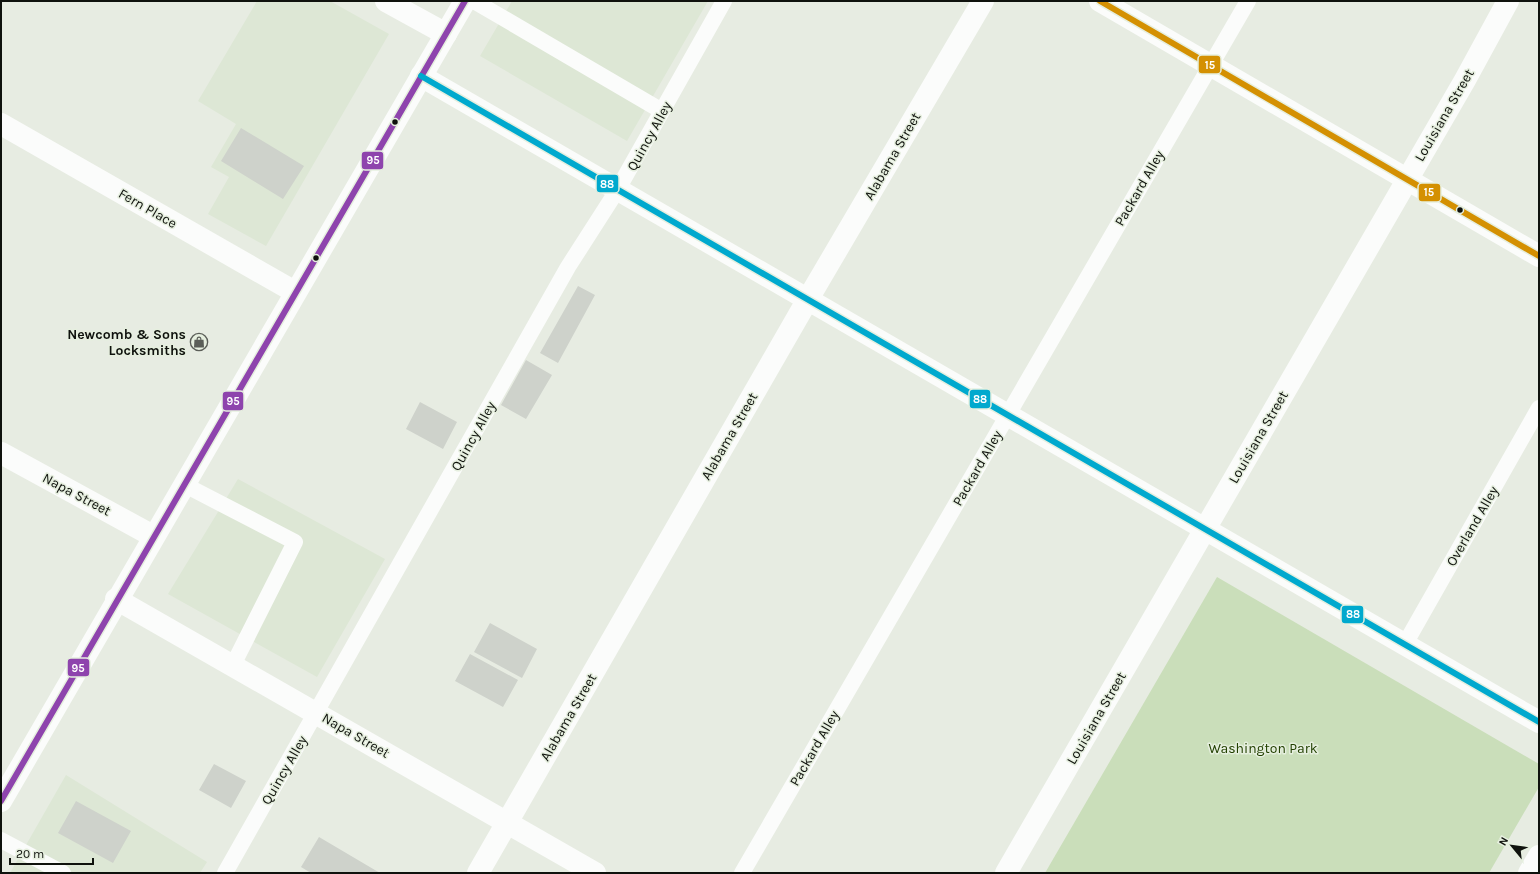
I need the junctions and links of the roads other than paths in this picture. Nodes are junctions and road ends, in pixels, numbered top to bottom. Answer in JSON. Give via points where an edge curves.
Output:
{"nodes":[{"id":1,"x":386,"y":1,"type":"edge"},
{"id":2,"x":465,"y":1,"type":"edge"},
{"id":3,"x":474,"y":1,"type":"edge"},
{"id":4,"x":724,"y":1,"type":"edge"},
{"id":5,"x":983,"y":1,"type":"edge"},
{"id":6,"x":1100,"y":1,"type":"edge"},
{"id":7,"x":1248,"y":1,"type":"edge"},
{"id":8,"x":1508,"y":1,"type":"edge"},
{"id":9,"x":446,"y":34,"type":"junction"},
{"id":10,"x":1211,"y":65,"type":"junction"},
{"id":11,"x":421,"y":76,"type":"junction"},
{"id":12,"x":662,"y":111,"type":"junction"},
{"id":13,"x":1,"y":124,"type":"edge"},
{"id":14,"x":1406,"y":179,"type":"junction"},
{"id":15,"x":618,"y":189,"type":"junction"},
{"id":16,"x":1539,"y":256,"type":"edge"},
{"id":17,"x":295,"y":292,"type":"junction"},
{"id":18,"x":808,"y":299,"type":"junction"},
{"id":19,"x":1539,"y":408,"type":"edge"},
{"id":20,"x":1008,"y":415,"type":"junction"},
{"id":21,"x":1,"y":453,"type":"edge"},
{"id":22,"x":183,"y":484,"type":"junction"},
{"id":23,"x":1206,"y":529,"type":"junction"},
{"id":24,"x":153,"y":536,"type":"junction"},
{"id":25,"x":116,"y":599,"type":"junction"},
{"id":26,"x":1405,"y":644,"type":"junction"},
{"id":27,"x":233,"y":665,"type":"junction"},
{"id":28,"x":317,"y":713,"type":"junction"},
{"id":29,"x":1539,"y":722,"type":"edge"},
{"id":30,"x":1,"y":799,"type":"edge"},
{"id":31,"x":507,"y":823,"type":"junction"},
{"id":32,"x":1,"y":840,"type":"edge"},
{"id":33,"x":1539,"y":856,"type":"edge"},
{"id":34,"x":63,"y":873,"type":"edge"},
{"id":35,"x":225,"y":873,"type":"edge"},
{"id":36,"x":478,"y":873,"type":"edge"},
{"id":37,"x":595,"y":873,"type":"edge"},
{"id":38,"x":742,"y":873,"type":"edge"},
{"id":39,"x":1006,"y":873,"type":"edge"},
{"id":40,"x":1529,"y":873,"type":"edge"}],
"edges":[{"from":1,"to":9,"type":"street"},
{"from":2,"to":9,"type":"street"},
{"from":3,"to":12,"type":"lane"},
{"from":4,"to":12,"type":"lane","name":"Quincy Alley"},
{"from":5,"to":18,"type":"street","name":"Alabama Street"},
{"from":6,"to":10,"type":"street"},
{"from":7,"to":10,"type":"lane","name":"Packard Alley"},
{"from":8,"to":14,"type":"street","name":"Louisiana Street"},
{"from":9,"to":11,"type":"street"},
{"from":10,"to":14,"type":"street"},
{"from":10,"to":20,"type":"lane","name":"Packard Alley"},
{"from":11,"to":15,"type":"street"},
{"from":11,"to":17,"type":"street"},
{"from":12,"to":15,"type":"lane","name":"Quincy Alley"},
{"from":13,"to":17,"type":"street","name":"Fern Place"},
{"from":14,"to":16,"type":"street"},
{"from":14,"to":23,"type":"street","name":"Louisiana Street"},
{"from":15,"to":18,"type":"street"},
{"from":15,"to":28,"type":"lane","name":"Quincy Alley","via":[[568,267]]},
{"from":17,"to":22,"type":"street"},
{"from":18,"to":20,"type":"street"},
{"from":18,"to":31,"type":"street","name":"Alabama Street"},
{"from":19,"to":26,"type":"lane","name":"Overland Alley"},
{"from":20,"to":23,"type":"street"},
{"from":20,"to":38,"type":"lane","name":"Packard Alley"},
{"from":21,"to":24,"type":"street","name":"Napa Street"},
{"from":22,"to":24,"type":"street"},
{"from":22,"to":27,"type":"lane","via":[[295,542]]},
{"from":23,"to":26,"type":"street"},
{"from":23,"to":39,"type":"street","name":"Louisiana Street"},
{"from":24,"to":25,"type":"street"},
{"from":25,"to":27,"type":"street","name":"Napa Street"},
{"from":25,"to":30,"type":"street"},
{"from":26,"to":29,"type":"street"},
{"from":27,"to":28,"type":"street","name":"Napa Street"},
{"from":28,"to":31,"type":"street","name":"Napa Street"},
{"from":28,"to":35,"type":"lane","name":"Quincy Alley"},
{"from":31,"to":36,"type":"street","name":"Alabama Street"},
{"from":31,"to":37,"type":"street","name":"Napa Street"},
{"from":32,"to":34,"type":"lane"},
{"from":33,"to":40,"type":"street"}]}
